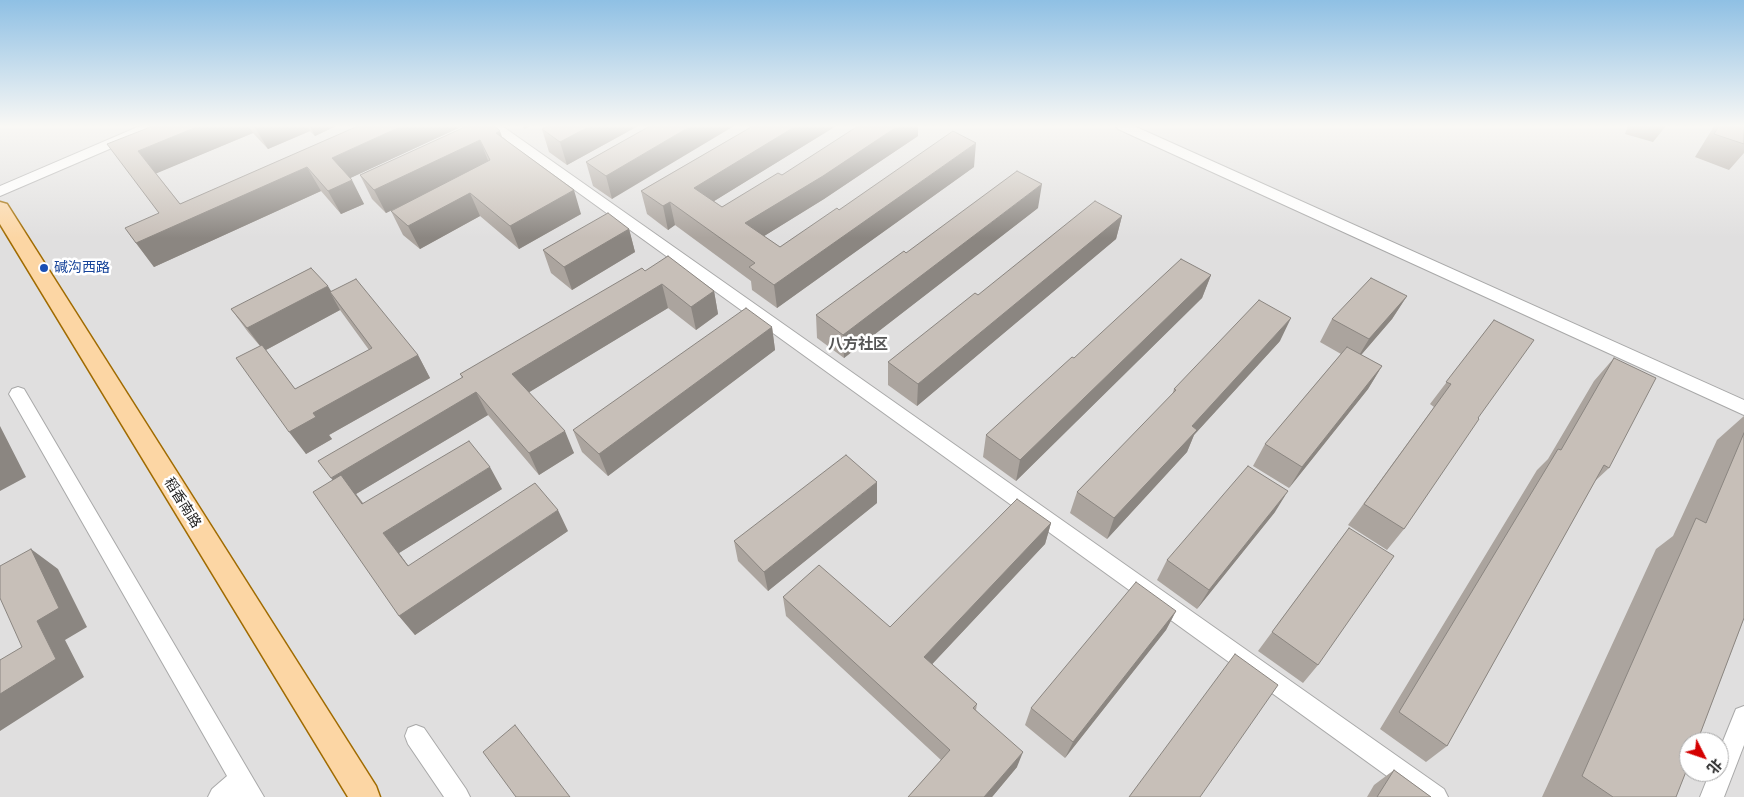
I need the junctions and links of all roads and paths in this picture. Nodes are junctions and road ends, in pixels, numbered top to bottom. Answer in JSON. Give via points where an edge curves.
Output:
{"nodes":[{"id":1,"x":65,"y":163,"type":"edge"},
{"id":2,"x":546,"y":163,"type":"edge"},
{"id":3,"x":1205,"y":163,"type":"edge"},
{"id":4,"x":0,"y":191,"type":"edge"},
{"id":5,"x":0,"y":208,"type":"edge"},
{"id":6,"x":18,"y":394,"type":"dead end"},
{"id":7,"x":1744,"y":408,"type":"edge"},
{"id":8,"x":1744,"y":717,"type":"edge"},
{"id":9,"x":416,"y":736,"type":"dead end"},
{"id":10,"x":246,"y":788,"type":"edge"},
{"id":11,"x":220,"y":797,"type":"edge"},
{"id":12,"x":364,"y":797,"type":"edge"},
{"id":13,"x":458,"y":797,"type":"edge"},
{"id":14,"x":1436,"y":797,"type":"edge"},
{"id":15,"x":1712,"y":797,"type":"edge"}],
"edges":[{"from":1,"to":4,"type":"street"},
{"from":2,"to":14,"type":"street"},
{"from":3,"to":7,"type":"street"},
{"from":5,"to":12,"type":"main road","name":"稻香南路"},
{"from":6,"to":10,"type":"street"},
{"from":8,"to":15,"type":"street"},
{"from":9,"to":13,"type":"street"},
{"from":10,"to":11,"type":"street"}]}
